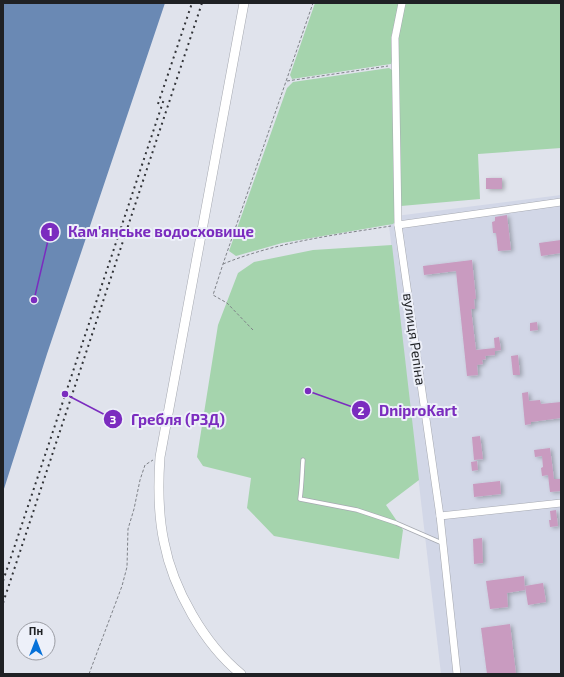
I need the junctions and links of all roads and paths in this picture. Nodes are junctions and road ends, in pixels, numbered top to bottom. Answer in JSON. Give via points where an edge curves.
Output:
{"nodes":[{"id":1,"x":244,"y":3,"type":"edge"},
{"id":2,"x":313,"y":3,"type":"edge"},
{"id":3,"x":402,"y":3,"type":"edge"},
{"id":4,"x":394,"y":65,"type":"junction"},
{"id":5,"x":287,"y":81,"type":"junction"},
{"id":6,"x":561,"y":202,"type":"edge"},
{"id":7,"x":398,"y":224,"type":"junction"},
{"id":8,"x":222,"y":264,"type":"junction"},
{"id":9,"x":253,"y":330,"type":"dead end"},
{"id":10,"x":160,"y":457,"type":"junction"},
{"id":11,"x":303,"y":460,"type":"dead end"},
{"id":12,"x":561,"y":503,"type":"edge"},
{"id":13,"x":440,"y":516,"type":"junction"},
{"id":14,"x":442,"y":543,"type":"junction"},
{"id":15,"x":88,"y":674,"type":"edge"},
{"id":16,"x":241,"y":674,"type":"edge"},
{"id":17,"x":457,"y":674,"type":"edge"}],
"edges":[{"from":1,"to":10,"type":"main road"},
{"from":2,"to":5,"type":"path"},
{"from":3,"to":4,"type":"street","name":"вулиця Репіна","via":[[395,38]]},
{"from":4,"to":5,"type":"path"},
{"from":4,"to":7,"type":"street","name":"вулиця Репіна"},
{"from":5,"to":8,"type":"path"},
{"from":6,"to":7,"type":"street"},
{"from":7,"to":8,"type":"path","via":[[283,244]]},
{"from":7,"to":13,"type":"street","name":"вулиця Репіна"},
{"from":8,"to":9,"type":"path","via":[[213,295],[227,303]]},
{"from":10,"to":15,"type":"path","via":[[145,465],[140,480],[128,529],[122,586]]},
{"from":10,"to":16,"type":"main road","via":[[160,509],[164,542],[172,572],[200,628],[218,652]]},
{"from":11,"to":14,"type":"lane","via":[[300,499],[364,512]]},
{"from":12,"to":13,"type":"street"},
{"from":13,"to":14,"type":"street","name":"вулиця Репіна"},
{"from":14,"to":17,"type":"street","name":"вулиця Репіна"}]}
